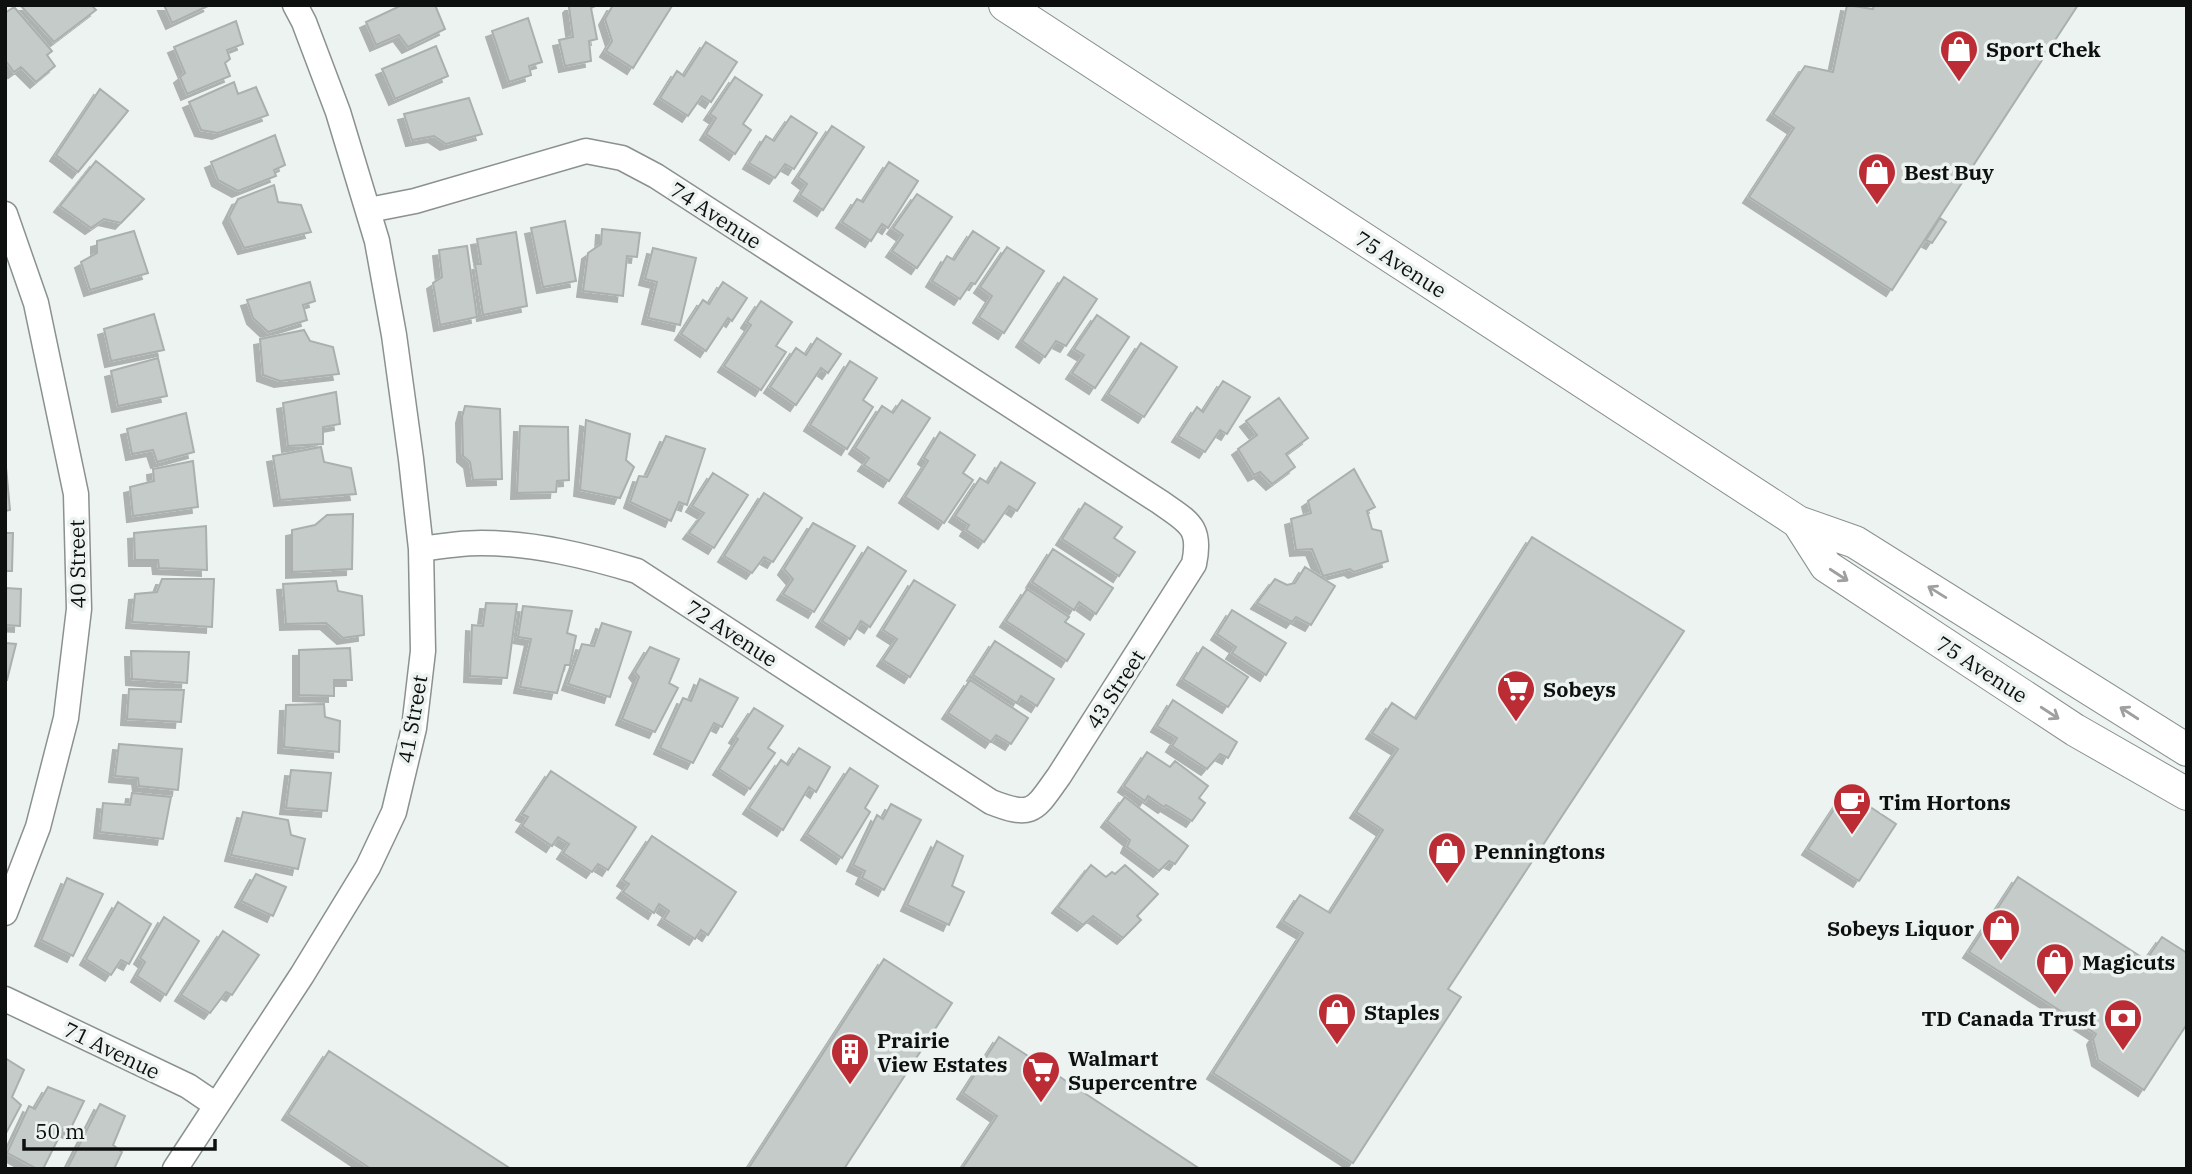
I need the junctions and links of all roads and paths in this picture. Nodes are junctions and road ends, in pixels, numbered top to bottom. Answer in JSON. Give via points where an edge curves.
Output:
{"nodes":[{"id":1,"x":295,"y":5,"type":"edge"},
{"id":2,"x":1005,"y":5,"type":"edge"},
{"id":3,"x":369,"y":210,"type":"junction"},
{"id":4,"x":5,"y":214,"type":"edge"},
{"id":5,"x":1798,"y":522,"type":"junction"},
{"id":6,"x":1198,"y":547,"type":"joint"},
{"id":7,"x":421,"y":548,"type":"junction"},
{"id":8,"x":2187,"y":750,"type":"edge"},
{"id":9,"x":2187,"y":794,"type":"edge"},
{"id":10,"x":1012,"y":810,"type":"joint"},
{"id":11,"x":5,"y":913,"type":"edge"},
{"id":12,"x":5,"y":999,"type":"edge"},
{"id":13,"x":216,"y":1105,"type":"junction"},
{"id":14,"x":175,"y":1169,"type":"edge"}],
"edges":[{"from":1,"to":3,"type":"street","via":[[338,112]]},
{"from":2,"to":5,"type":"main road","name":"75 Avenue"},
{"from":3,"to":6,"type":"street","name":"74 Avenue","via":[[586,151],[622,158],[1160,502],[1191,524]]},
{"from":3,"to":7,"type":"street","name":"41 Street","via":[[394,335]]},
{"from":4,"to":11,"type":"street","name":"40 Street","via":[[36,303],[76,494],[79,609],[66,718],[38,827]]},
{"from":8,"to":5,"type":"main road","name":"75 Avenue","one_way":true,"via":[[1855,542]]},
{"from":5,"to":9,"type":"main road","name":"75 Avenue","one_way":true,"via":[[1826,566],[2075,730]]},
{"from":6,"to":10,"type":"street","name":"43 Street","via":[[1194,564],[1059,776],[1036,807]]},
{"from":7,"to":10,"type":"street","name":"72 Avenue","via":[[485,543],[540,548],[638,571],[991,802]]},
{"from":7,"to":13,"type":"street","name":"41 Street","via":[[423,652],[414,728],[394,811],[368,867]]},
{"from":12,"to":13,"type":"street","name":"71 Avenue","via":[[188,1086]]},
{"from":13,"to":14,"type":"street","name":"41 Street"}]}
